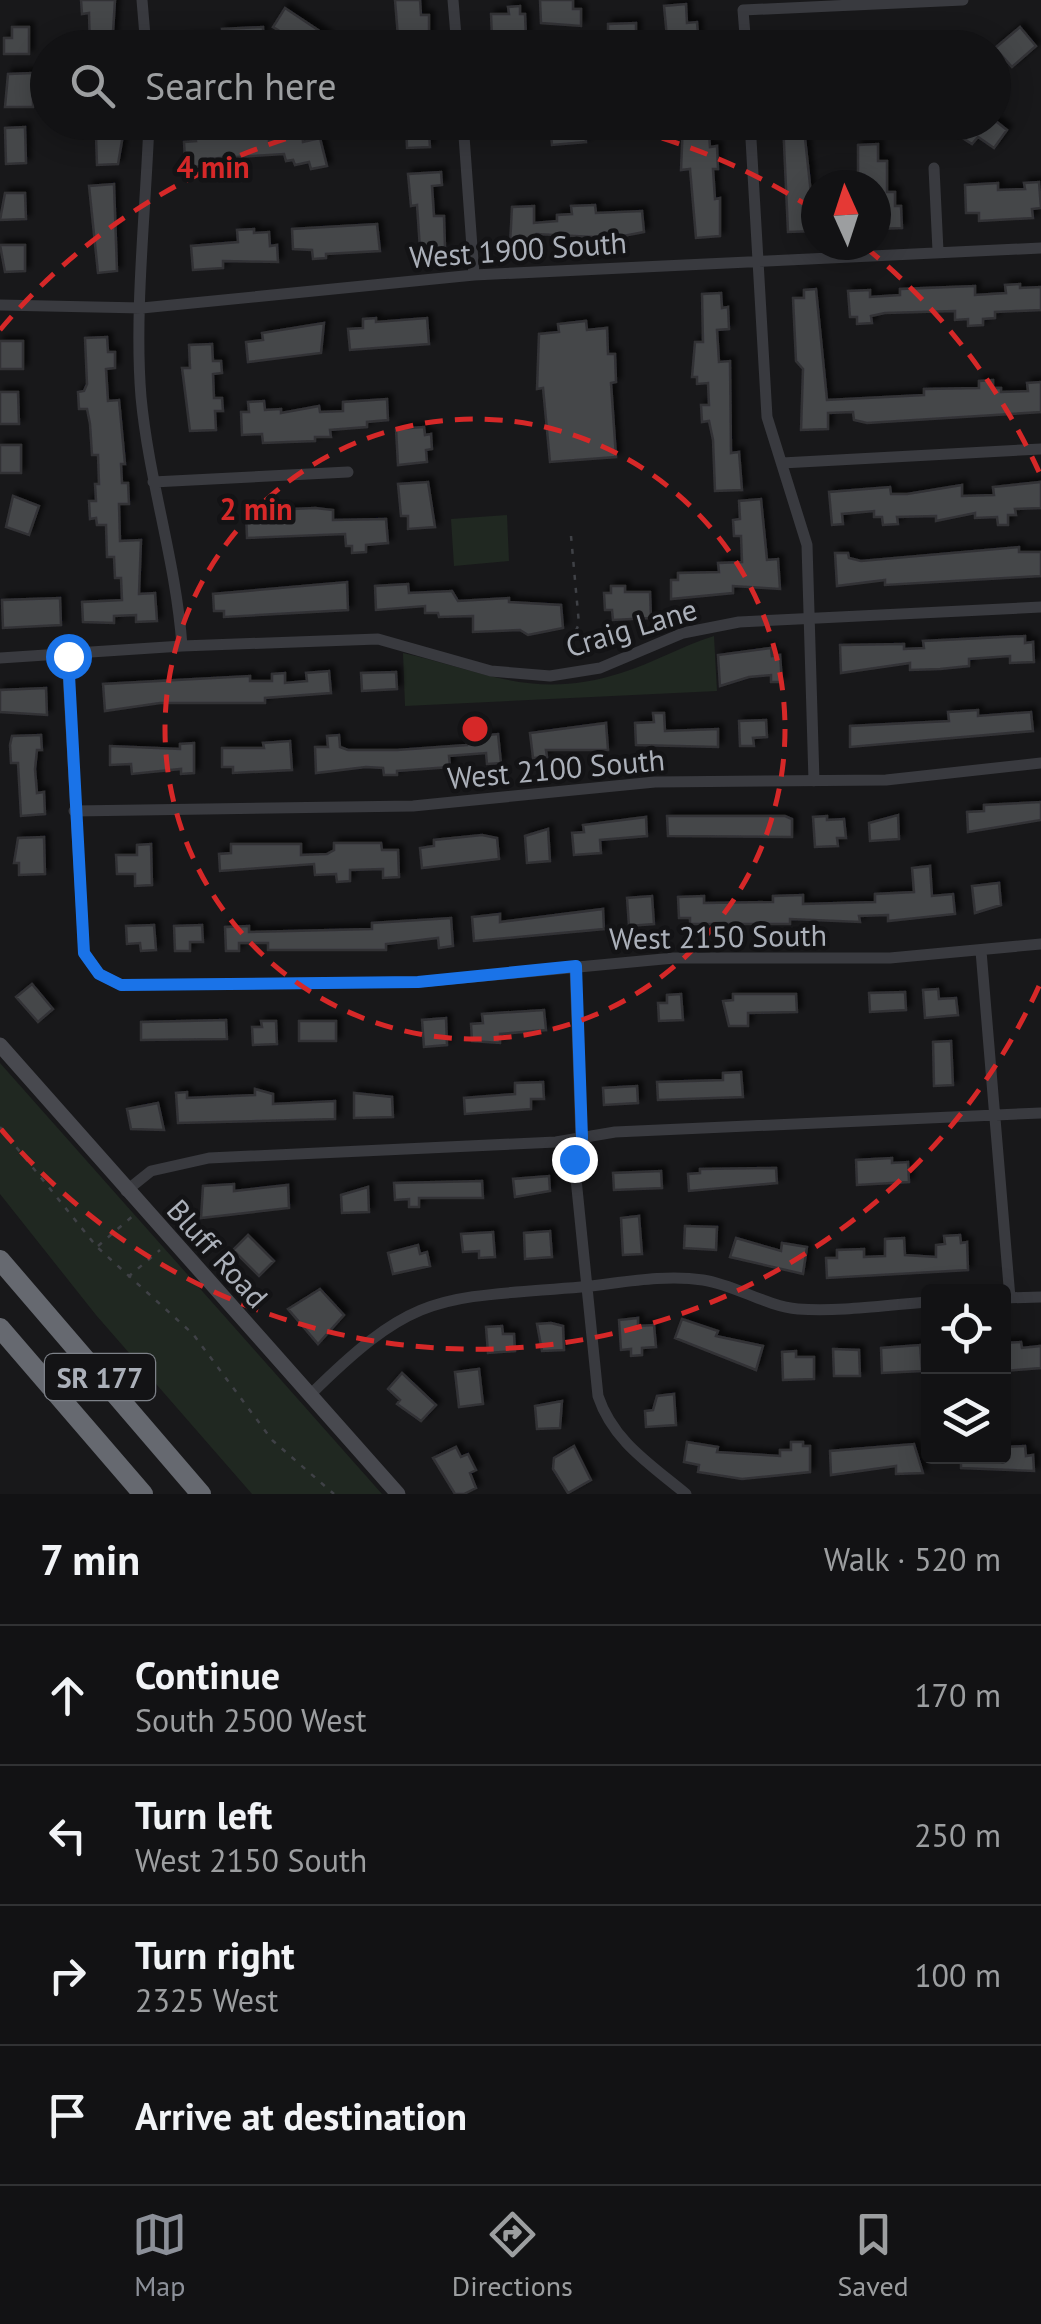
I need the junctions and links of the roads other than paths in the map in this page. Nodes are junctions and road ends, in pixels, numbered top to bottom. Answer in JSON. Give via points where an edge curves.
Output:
{"nodes":[{"id":1,"x":142,"y":0,"type":"edge"},
{"id":2,"x":453,"y":0,"type":"edge"},
{"id":3,"x":964,"y":0,"type":"edge"},
{"id":4,"x":144,"y":30,"type":"edge"},
{"id":5,"x":456,"y":30,"type":"edge"},
{"id":6,"x":745,"y":30,"type":"edge"},
{"id":7,"x":148,"y":140,"type":"edge"},
{"id":8,"x":464,"y":140,"type":"edge"},
{"id":9,"x":751,"y":140,"type":"edge"},
{"id":10,"x":934,"y":168,"type":"dead end"},
{"id":11,"x":1041,"y":248,"type":"edge"},
{"id":12,"x":938,"y":251,"type":"junction"},
{"id":13,"x":759,"y":260,"type":"junction"},
{"id":14,"x":474,"y":275,"type":"junction"},
{"id":15,"x":0,"y":304,"type":"edge"},
{"id":16,"x":142,"y":308,"type":"junction"},
{"id":17,"x":1041,"y":448,"type":"edge"},
{"id":18,"x":782,"y":463,"type":"junction"},
{"id":19,"x":348,"y":472,"type":"dead end"},
{"id":20,"x":153,"y":482,"type":"junction"},
{"id":21,"x":1041,"y":607,"type":"edge"},
{"id":22,"x":811,"y":619,"type":"junction"},
{"id":23,"x":182,"y":646,"type":"junction"},
{"id":24,"x":68,"y":656,"type":"junction"},
{"id":25,"x":0,"y":658,"type":"edge"},
{"id":26,"x":1041,"y":764,"type":"edge"},
{"id":27,"x":814,"y":781,"type":"junction"},
{"id":28,"x":74,"y":811,"type":"junction"},
{"id":29,"x":1041,"y":944,"type":"edge"},
{"id":30,"x":981,"y":950,"type":"junction"},
{"id":31,"x":576,"y":966,"type":"junction"},
{"id":32,"x":0,"y":1045,"type":"edge"},
{"id":33,"x":1041,"y":1113,"type":"edge"},
{"id":34,"x":997,"y":1116,"type":"junction"},
{"id":35,"x":582,"y":1138,"type":"junction"},
{"id":36,"x":126,"y":1191,"type":"junction"},
{"id":37,"x":0,"y":1260,"type":"edge"},
{"id":38,"x":1006,"y":1284,"type":"edge"},
{"id":39,"x":584,"y":1286,"type":"junction"},
{"id":40,"x":1041,"y":1297,"type":"edge"},
{"id":41,"x":1011,"y":1298,"type":"edge"},
{"id":42,"x":921,"y":1302,"type":"edge"},
{"id":43,"x":0,"y":1328,"type":"edge"},
{"id":44,"x":309,"y":1396,"type":"junction"},
{"id":45,"x":142,"y":1494,"type":"edge"},
{"id":46,"x":200,"y":1494,"type":"edge"},
{"id":47,"x":398,"y":1494,"type":"edge"},
{"id":48,"x":686,"y":1494,"type":"edge"}],
"edges":[{"from":1,"to":4,"type":"street"},
{"from":2,"to":5,"type":"street"},
{"from":3,"to":6,"type":"street","via":[[743,10]]},
{"from":7,"to":16,"type":"street"},
{"from":8,"to":14,"type":"street"},
{"from":9,"to":13,"type":"street"},
{"from":10,"to":12,"type":"street"},
{"from":11,"to":12,"type":"street","name":"West 1900 South"},
{"from":12,"to":13,"type":"street","name":"West 1900 South"},
{"from":13,"to":14,"type":"street","name":"West 1900 South"},
{"from":13,"to":18,"type":"street","via":[[767,417]]},
{"from":14,"to":16,"type":"street","name":"West 1900 South"},
{"from":15,"to":16,"type":"street","name":"West 1900 South"},
{"from":16,"to":20,"type":"street","via":[[141,395]]},
{"from":17,"to":18,"type":"street"},
{"from":18,"to":22,"type":"street","via":[[807,545]]},
{"from":19,"to":20,"type":"street"},
{"from":20,"to":23,"type":"street","via":[[173,555]]},
{"from":21,"to":22,"type":"street","name":"Craig Lane"},
{"from":22,"to":23,"type":"street","name":"Craig Lane","via":[[683,633],[574,674],[490,671],[378,639]]},
{"from":22,"to":27,"type":"street"},
{"from":23,"to":24,"type":"street","name":"Craig Lane"},
{"from":24,"to":25,"type":"street","name":"Craig Lane"},
{"from":24,"to":28,"type":"street"},
{"from":26,"to":27,"type":"street","name":"West 2100 South"},
{"from":27,"to":28,"type":"street","name":"West 2100 South","via":[[655,782],[413,806]]},
{"from":28,"to":31,"type":"street","name":"West 2150 South","via":[[84,953],[99,974],[121,985],[418,982]]},
{"from":29,"to":30,"type":"street","name":"West 2150 South"},
{"from":30,"to":31,"type":"street","name":"West 2150 South"},
{"from":30,"to":34,"type":"street"},
{"from":31,"to":35,"type":"street"},
{"from":32,"to":36,"type":"street","name":"Bluff Road"},
{"from":33,"to":34,"type":"street"},
{"from":34,"to":35,"type":"street"},
{"from":34,"to":38,"type":"street"},
{"from":35,"to":36,"type":"street","via":[[209,1158],[151,1171]]},
{"from":35,"to":39,"type":"street","via":[[574,1159]]},
{"from":36,"to":44,"type":"street","name":"Bluff Road"},
{"from":37,"to":46,"type":"highway","number":"SR 177"},
{"from":39,"to":42,"type":"street","via":[[706,1280],[802,1309]]},
{"from":39,"to":44,"type":"street","via":[[431,1302],[364,1342]]},
{"from":39,"to":48,"type":"street","via":[[607,1422]]},
{"from":40,"to":41,"type":"street"},
{"from":43,"to":45,"type":"highway","number":"SR 177"},
{"from":44,"to":47,"type":"street","name":"Bluff Road"}]}
